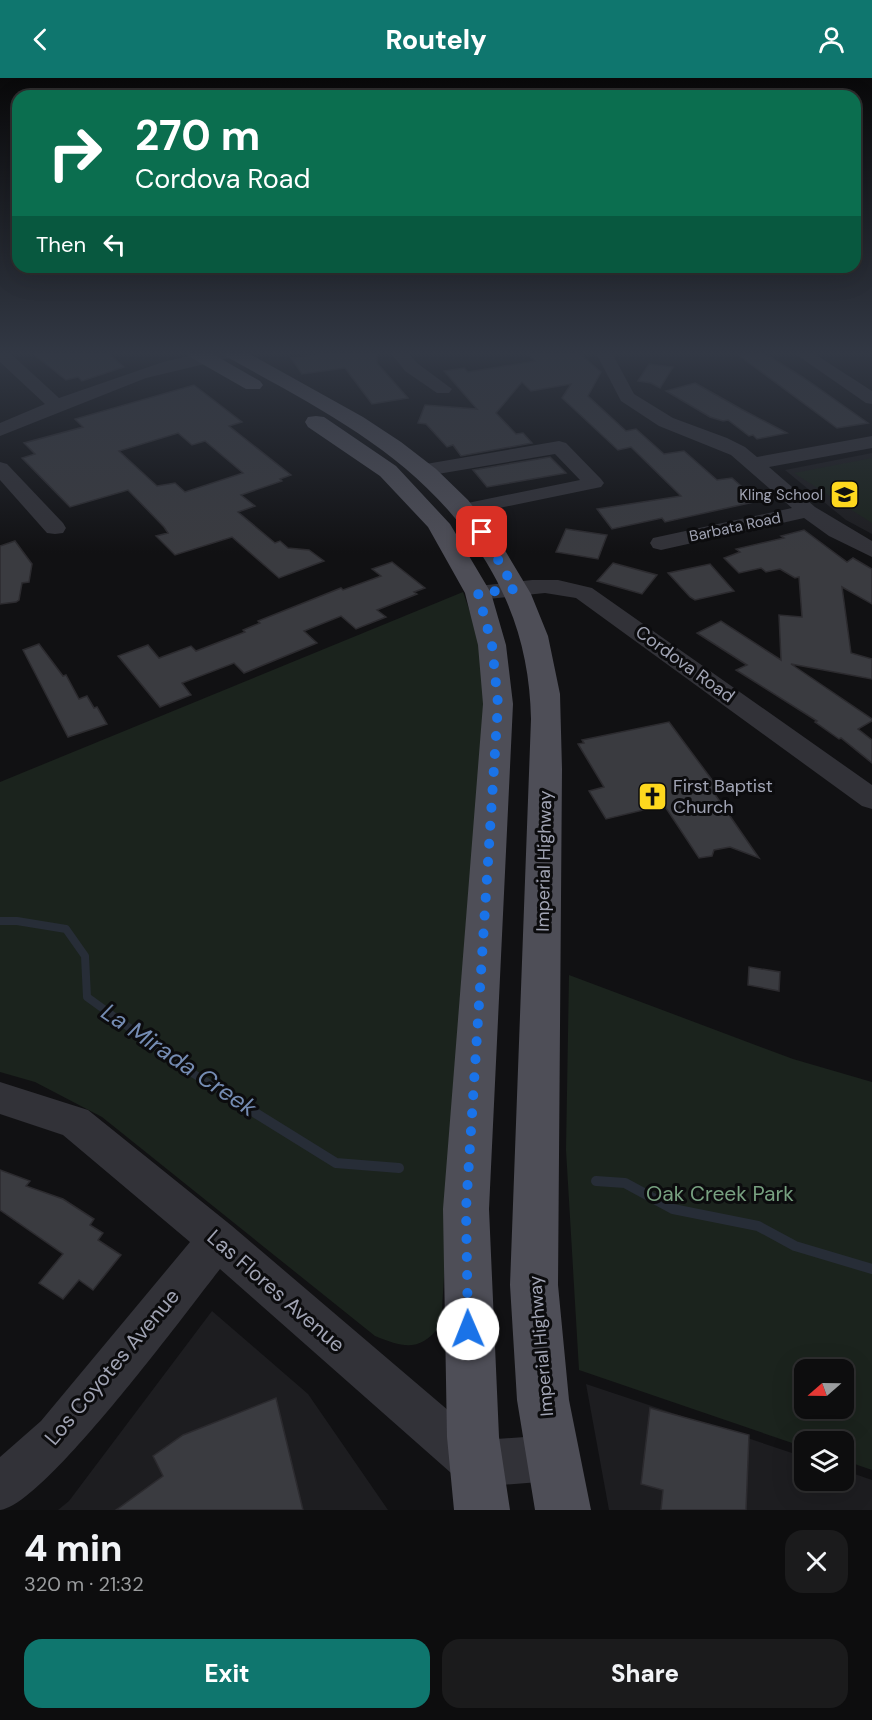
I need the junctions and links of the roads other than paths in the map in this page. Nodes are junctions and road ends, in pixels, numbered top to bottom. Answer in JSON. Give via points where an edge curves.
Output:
{"nodes":[{"id":1,"x":23,"y":420,"type":"edge"},
{"id":2,"x":313,"y":420,"type":"edge"},
{"id":3,"x":354,"y":420,"type":"edge"},
{"id":4,"x":662,"y":420,"type":"edge"},
{"id":5,"x":0,"y":430,"type":"edge"},
{"id":6,"x":872,"y":442,"type":"edge"},
{"id":7,"x":754,"y":464,"type":"junction"},
{"id":8,"x":0,"y":468,"type":"edge"},
{"id":9,"x":426,"y":470,"type":"junction"},
{"id":10,"x":465,"y":509,"type":"junction"},
{"id":11,"x":808,"y":510,"type":"junction"},
{"id":12,"x":55,"y":528,"type":"dead end"},
{"id":13,"x":661,"y":543,"type":"dead end"},
{"id":14,"x":872,"y":550,"type":"edge"},
{"id":15,"x":496,"y":591,"type":"junction"},
{"id":16,"x":872,"y":800,"type":"edge"},
{"id":17,"x":0,"y":1098,"type":"edge"},
{"id":18,"x":218,"y":1240,"type":"junction"},
{"id":19,"x":552,"y":1458,"type":"junction"},
{"id":20,"x":478,"y":1487,"type":"edge"},
{"id":21,"x":0,"y":1488,"type":"edge"},
{"id":22,"x":562,"y":1510,"type":"edge"}],
"edges":[{"from":1,"to":5,"type":"street"},
{"from":2,"to":15,"type":"main road","name":"Imperial Highway","via":[[388,471]]},
{"from":3,"to":9,"type":"main road","name":"Imperial Highway"},
{"from":4,"to":7,"type":"street","via":[[720,442]]},
{"from":6,"to":7,"type":"street"},
{"from":7,"to":11,"type":"street"},
{"from":8,"to":12,"type":"street"},
{"from":9,"to":10,"type":"main road","name":"Imperial Highway"},
{"from":9,"to":10,"type":"street","via":[[559,447],[594,483]]},
{"from":10,"to":15,"type":"main road","name":"Imperial Highway","via":[[494,550]]},
{"from":11,"to":13,"type":"street","name":"Barbata Road"},
{"from":11,"to":14,"type":"street"},
{"from":15,"to":16,"type":"street","name":"Cordova Road","via":[[561,587],[584,593]]},
{"from":15,"to":19,"type":"main road","name":"Imperial Highway","via":[[535,638],[545,692],[534,1286]]},
{"from":15,"to":20,"type":"main road","name":"Imperial Highway","via":[[492,645],[498,704],[466,1209],[468,1329]]},
{"from":17,"to":18,"type":"street","name":"Las Flores Avenue","via":[[75,1122]]},
{"from":18,"to":20,"type":"street","name":"Las Flores Avenue"},
{"from":18,"to":21,"type":"street","name":"Los Coyotes Avenue","via":[[57,1437]]},
{"from":19,"to":20,"type":"street"},
{"from":19,"to":22,"type":"main road","name":"Imperial Highway"}]}
